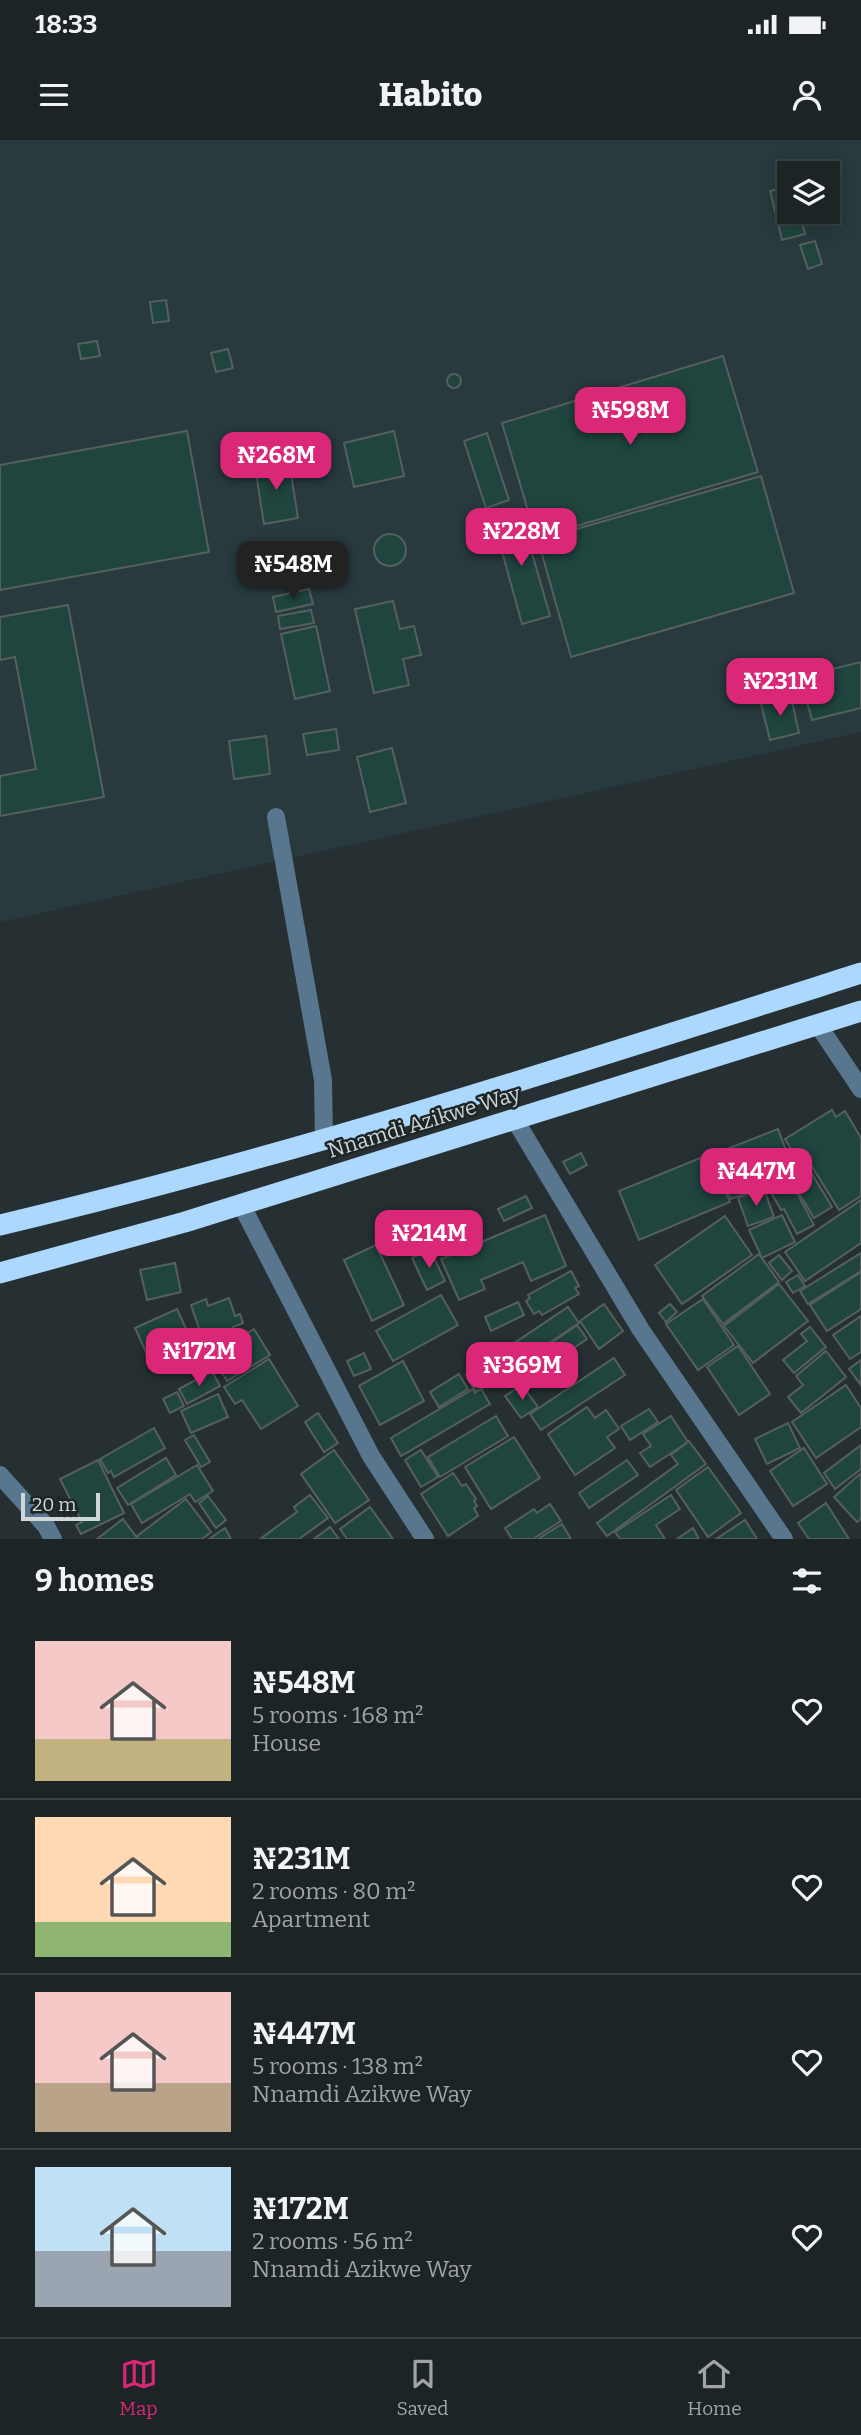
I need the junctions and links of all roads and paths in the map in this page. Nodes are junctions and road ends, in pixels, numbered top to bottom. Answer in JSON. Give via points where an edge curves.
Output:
{"nodes":[{"id":1,"x":276,"y":817,"type":"dead end"},
{"id":2,"x":861,"y":973,"type":"edge"},
{"id":3,"x":861,"y":1011,"type":"edge"},
{"id":4,"x":818,"y":1025,"type":"junction"},
{"id":5,"x":861,"y":1089,"type":"edge"},
{"id":6,"x":515,"y":1121,"type":"junction"},
{"id":7,"x":324,"y":1141,"type":"junction"},
{"id":8,"x":242,"y":1204,"type":"junction"},
{"id":9,"x":0,"y":1225,"type":"edge"},
{"id":10,"x":0,"y":1273,"type":"edge"},
{"id":11,"x":0,"y":1475,"type":"edge"},
{"id":12,"x":53,"y":1539,"type":"edge"},
{"id":13,"x":425,"y":1539,"type":"edge"},
{"id":14,"x":785,"y":1539,"type":"edge"}],
"edges":[{"from":1,"to":7,"type":"street","via":[[323,1080]]},
{"from":2,"to":7,"type":"highway","name":"Nnamdi Azikwe Way"},
{"from":3,"to":4,"type":"highway","name":"Nnamdi Azikwe Way"},
{"from":4,"to":5,"type":"street"},
{"from":4,"to":6,"type":"highway","name":"Nnamdi Azikwe Way"},
{"from":6,"to":8,"type":"highway","name":"Nnamdi Azikwe Way"},
{"from":6,"to":14,"type":"street","via":[[641,1329]]},
{"from":7,"to":9,"type":"highway","name":"Nnamdi Azikwe Way"},
{"from":8,"to":10,"type":"highway","name":"Nnamdi Azikwe Way"},
{"from":8,"to":13,"type":"street","via":[[371,1456]]},
{"from":11,"to":12,"type":"street"}]}
